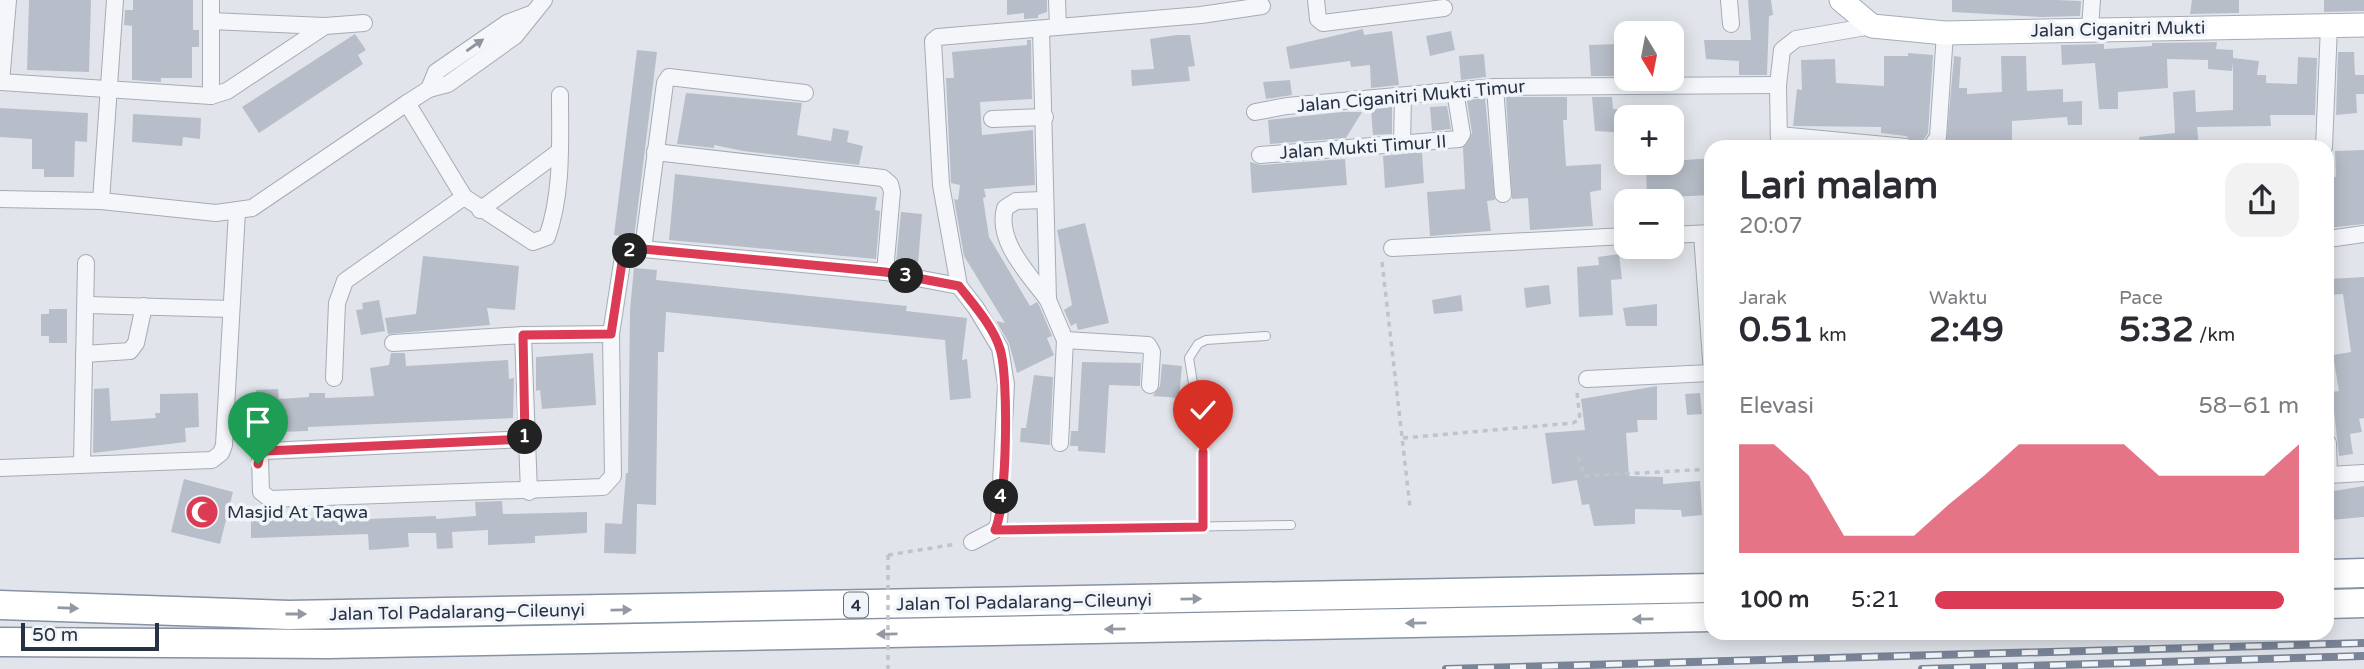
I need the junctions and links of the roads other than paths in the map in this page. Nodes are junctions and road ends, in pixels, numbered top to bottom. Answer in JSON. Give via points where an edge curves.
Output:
{"nodes":[{"id":1,"x":8,"y":0,"type":"edge"},
{"id":2,"x":115,"y":0,"type":"edge"},
{"id":3,"x":211,"y":0,"type":"edge"},
{"id":4,"x":544,"y":0,"type":"edge"},
{"id":5,"x":1057,"y":0,"type":"edge"},
{"id":6,"x":1316,"y":0,"type":"edge"},
{"id":7,"x":1729,"y":0,"type":"edge"},
{"id":8,"x":1841,"y":0,"type":"edge"},
{"id":9,"x":2092,"y":0,"type":"edge"},
{"id":10,"x":1262,"y":6,"type":"dead end"},
{"id":11,"x":1405,"y":6,"type":"edge"},
{"id":12,"x":1444,"y":8,"type":"dead end"},
{"id":13,"x":211,"y":21,"type":"junction"},
{"id":14,"x":364,"y":23,"type":"dead end"},
{"id":15,"x":1731,"y":24,"type":"dead end"},
{"id":16,"x":2364,"y":25,"type":"edge"},
{"id":17,"x":325,"y":26,"type":"junction"},
{"id":18,"x":1872,"y":26,"type":"junction"},
{"id":19,"x":2329,"y":26,"type":"junction"},
{"id":20,"x":1058,"y":27,"type":"junction"},
{"id":21,"x":2090,"y":28,"type":"junction"},
{"id":22,"x":1041,"y":29,"type":"junction"},
{"id":23,"x":1945,"y":33,"type":"junction"},
{"id":24,"x":0,"y":82,"type":"edge"},
{"id":25,"x":1778,"y":85,"type":"junction"},
{"id":26,"x":1495,"y":87,"type":"junction"},
{"id":27,"x":107,"y":90,"type":"junction"},
{"id":28,"x":1455,"y":91,"type":"junction"},
{"id":29,"x":805,"y":93,"type":"dead end"},
{"id":30,"x":560,"y":95,"type":"dead end"},
{"id":31,"x":211,"y":96,"type":"junction"},
{"id":32,"x":1403,"y":97,"type":"junction"},
{"id":33,"x":407,"y":103,"type":"junction"},
{"id":34,"x":1255,"y":112,"type":"dead end"},
{"id":35,"x":1045,"y":117,"type":"junction"},
{"id":36,"x":992,"y":118,"type":"dead end"},
{"id":37,"x":1779,"y":140,"type":"edge"},
{"id":38,"x":1936,"y":140,"type":"edge"},
{"id":39,"x":2324,"y":140,"type":"edge"},
{"id":40,"x":1402,"y":143,"type":"junction"},
{"id":41,"x":560,"y":151,"type":"junction"},
{"id":42,"x":655,"y":152,"type":"junction"},
{"id":43,"x":1260,"y":155,"type":"dead end"},
{"id":44,"x":1503,"y":194,"type":"dead end"},
{"id":45,"x":464,"y":197,"type":"junction"},
{"id":46,"x":0,"y":199,"type":"edge"},
{"id":47,"x":101,"y":201,"type":"junction"},
{"id":48,"x":1044,"y":201,"type":"junction"},
{"id":49,"x":480,"y":210,"type":"junction"},
{"id":50,"x":237,"y":211,"type":"junction"},
{"id":51,"x":1704,"y":233,"type":"edge"},
{"id":52,"x":1684,"y":234,"type":"edge"},
{"id":53,"x":2364,"y":234,"type":"edge"},
{"id":54,"x":1614,"y":237,"type":"edge"},
{"id":55,"x":2334,"y":238,"type":"edge"},
{"id":56,"x":1392,"y":248,"type":"road end"},
{"id":57,"x":643,"y":249,"type":"junction"},
{"id":58,"x":86,"y":263,"type":"dead end"},
{"id":59,"x":885,"y":272,"type":"junction"},
{"id":60,"x":959,"y":286,"type":"junction"},
{"id":61,"x":1048,"y":300,"type":"junction"},
{"id":62,"x":87,"y":305,"type":"junction"},
{"id":63,"x":144,"y":306,"type":"junction"},
{"id":64,"x":231,"y":309,"type":"junction"},
{"id":65,"x":611,"y":334,"type":"junction"},
{"id":66,"x":523,"y":335,"type":"junction"},
{"id":67,"x":1266,"y":336,"type":"dead end"},
{"id":68,"x":1065,"y":340,"type":"junction"},
{"id":69,"x":393,"y":343,"type":"dead end"},
{"id":70,"x":84,"y":354,"type":"junction"},
{"id":71,"x":1704,"y":373,"type":"edge"},
{"id":72,"x":334,"y":378,"type":"dead end"},
{"id":73,"x":1587,"y":379,"type":"road end"},
{"id":74,"x":1150,"y":384,"type":"dead end"},
{"id":75,"x":525,"y":439,"type":"junction"},
{"id":76,"x":1060,"y":443,"type":"dead end"},
{"id":77,"x":82,"y":463,"type":"junction"},
{"id":78,"x":0,"y":468,"type":"edge"},
{"id":79,"x":2364,"y":473,"type":"edge"},
{"id":80,"x":2334,"y":475,"type":"edge"},
{"id":81,"x":529,"y":492,"type":"junction"},
{"id":82,"x":1291,"y":525,"type":"dead end"},
{"id":83,"x":1203,"y":527,"type":"junction"},
{"id":84,"x":995,"y":530,"type":"junction"},
{"id":85,"x":972,"y":542,"type":"dead end"},
{"id":86,"x":2364,"y":573,"type":"edge"},
{"id":87,"x":2334,"y":574,"type":"edge"},
{"id":88,"x":1704,"y":588,"type":"edge"},
{"id":89,"x":2364,"y":603,"type":"edge"},
{"id":90,"x":2334,"y":604,"type":"edge"},
{"id":91,"x":0,"y":605,"type":"edge"},
{"id":92,"x":1704,"y":617,"type":"edge"},
{"id":93,"x":0,"y":642,"type":"edge"}],
"edges":[{"from":1,"to":24,"type":"street"},
{"from":2,"to":27,"type":"street"},
{"from":3,"to":13,"type":"street"},
{"from":4,"to":33,"type":"street","via":[[515,36],[448,84]]},
{"from":5,"to":20,"type":"street"},
{"from":6,"to":11,"type":"street","via":[[1318,19],[1323,23]]},
{"from":7,"to":15,"type":"street"},
{"from":8,"to":18,"type":"street"},
{"from":9,"to":21,"type":"street"},
{"from":10,"to":20,"type":"street"},
{"from":11,"to":12,"type":"street"},
{"from":13,"to":17,"type":"street"},
{"from":13,"to":31,"type":"street"},
{"from":14,"to":17,"type":"street"},
{"from":16,"to":19,"type":"street","name":"Jalan Ciganitri Mukti"},
{"from":17,"to":31,"type":"street","via":[[228,91]]},
{"from":18,"to":23,"type":"street","name":"Jalan Ciganitri Mukti"},
{"from":18,"to":25,"type":"street","via":[[1788,43],[1782,50]]},
{"from":19,"to":21,"type":"street","name":"Jalan Ciganitri Mukti"},
{"from":19,"to":39,"type":"street"},
{"from":20,"to":22,"type":"street"},
{"from":21,"to":23,"type":"street","name":"Jalan Ciganitri Mukti"},
{"from":22,"to":35,"type":"street"},
{"from":22,"to":60,"type":"street","via":[[938,37],[931,47],[941,185]]},
{"from":23,"to":38,"type":"street"},
{"from":24,"to":27,"type":"street"},
{"from":25,"to":26,"type":"street","name":"Jalan Ciganitri Mukti Timur"},
{"from":25,"to":37,"type":"street"},
{"from":26,"to":28,"type":"street","name":"Jalan Ciganitri Mukti Timur"},
{"from":26,"to":44,"type":"street"},
{"from":27,"to":31,"type":"street"},
{"from":27,"to":47,"type":"street"},
{"from":28,"to":32,"type":"street","name":"Jalan Ciganitri Mukti Timur"},
{"from":28,"to":40,"type":"street","name":"Jalan Mukti Timur II","via":[[1460,139]]},
{"from":29,"to":42,"type":"street","via":[[669,77]]},
{"from":30,"to":41,"type":"street"},
{"from":32,"to":34,"type":"street","name":"Jalan Ciganitri Mukti Timur"},
{"from":32,"to":40,"type":"street"},
{"from":33,"to":45,"type":"street"},
{"from":33,"to":50,"type":"street","via":[[268,199]]},
{"from":35,"to":36,"type":"street"},
{"from":35,"to":48,"type":"street"},
{"from":40,"to":43,"type":"street","name":"Jalan Mukti Timur II"},
{"from":41,"to":49,"type":"street"},
{"from":41,"to":49,"type":"street","via":[[547,237],[533,242]]},
{"from":42,"to":57,"type":"street"},
{"from":42,"to":59,"type":"street","via":[[883,178],[892,192]]},
{"from":45,"to":49,"type":"street"},
{"from":45,"to":72,"type":"street","via":[[345,281],[337,303]]},
{"from":46,"to":47,"type":"street"},
{"from":47,"to":50,"type":"street","via":[[216,213]]},
{"from":48,"to":61,"type":"street"},
{"from":48,"to":61,"type":"street","via":[[1016,201],[1004,208],[1002,219],[1014,253]]},
{"from":50,"to":64,"type":"street"},
{"from":51,"to":52,"type":"street"},
{"from":53,"to":55,"type":"street"},
{"from":54,"to":56,"type":"street"},
{"from":57,"to":59,"type":"street"},
{"from":57,"to":65,"type":"street","via":[[623,256]]},
{"from":58,"to":62,"type":"street"},
{"from":59,"to":60,"type":"street"},
{"from":60,"to":84,"type":"street","via":[[1000,348],[1006,384]]},
{"from":61,"to":68,"type":"street"},
{"from":62,"to":63,"type":"street"},
{"from":62,"to":70,"type":"street"},
{"from":63,"to":64,"type":"street"},
{"from":63,"to":70,"type":"street","via":[[130,351]]},
{"from":64,"to":77,"type":"street","via":[[221,453],[212,460]]},
{"from":65,"to":66,"type":"street"},
{"from":65,"to":81,"type":"street","via":[[613,476],[603,487]]},
{"from":66,"to":69,"type":"street"},
{"from":66,"to":75,"type":"street"},
{"from":67,"to":83,"type":"lane","via":[[1206,340],[1189,358],[1203,452]]},
{"from":68,"to":74,"type":"street","via":[[1149,345]]},
{"from":68,"to":76,"type":"street"},
{"from":70,"to":77,"type":"street"},
{"from":71,"to":73,"type":"street"},
{"from":75,"to":81,"type":"street"},
{"from":75,"to":81,"type":"street","via":[[266,451],[258,464],[261,492],[270,499]]},
{"from":77,"to":78,"type":"street"},
{"from":79,"to":80,"type":"street"},
{"from":82,"to":83,"type":"lane"},
{"from":83,"to":84,"type":"lane"},
{"from":84,"to":85,"type":"street"},
{"from":86,"to":87,"type":"highway"},
{"from":91,"to":88,"type":"highway","name":"Jalan Tol Padalarang–Cileunyi","number":"4","one_way":true,"via":[[289,615]]},
{"from":89,"to":90,"type":"highway"},
{"from":92,"to":93,"type":"highway","name":"Jalan Tol Padalarang–Cileunyi","number":"4","one_way":true,"via":[[342,643]]}]}
